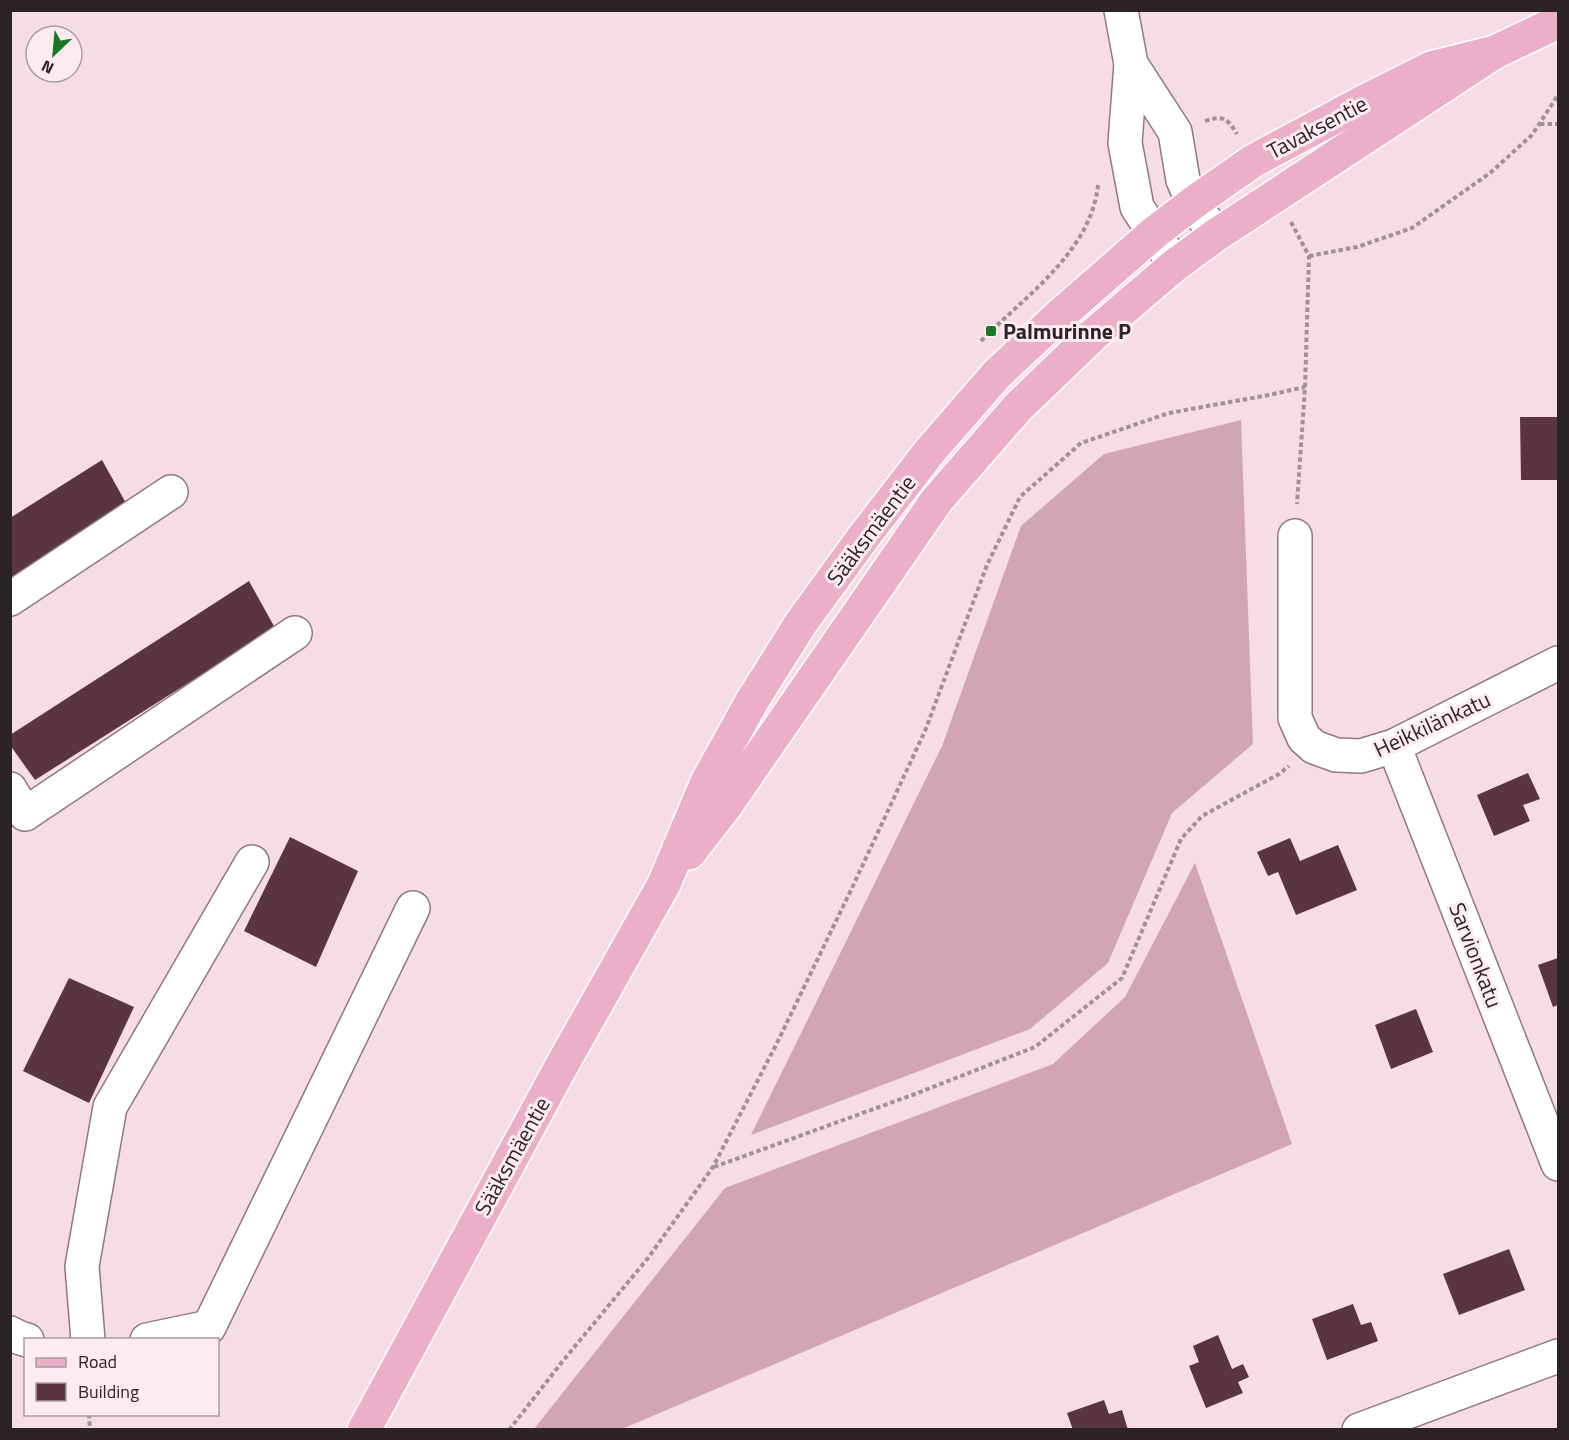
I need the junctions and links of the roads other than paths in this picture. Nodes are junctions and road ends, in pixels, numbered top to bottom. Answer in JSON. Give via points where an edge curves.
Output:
{"nodes":[{"id":1,"x":1121,"y":10,"type":"edge"},
{"id":2,"x":1558,"y":22,"type":"edge"},
{"id":3,"x":1495,"y":52,"type":"junction"},
{"id":4,"x":1131,"y":64,"type":"junction"},
{"id":5,"x":1193,"y":202,"type":"junction"},
{"id":6,"x":1154,"y":233,"type":"junction"},
{"id":7,"x":1216,"y":235,"type":"junction"},
{"id":8,"x":1175,"y":265,"type":"junction"},
{"id":9,"x":171,"y":492,"type":"dead end"},
{"id":10,"x":1295,"y":536,"type":"road end"},
{"id":11,"x":10,"y":599,"type":"edge"},
{"id":12,"x":295,"y":633,"type":"dead end"},
{"id":13,"x":1558,"y":663,"type":"edge"},
{"id":14,"x":1394,"y":746,"type":"junction"},
{"id":15,"x":10,"y":789,"type":"edge"},
{"id":16,"x":252,"y":862,"type":"dead end"},
{"id":17,"x":664,"y":884,"type":"junction"},
{"id":18,"x":413,"y":908,"type":"dead end"},
{"id":19,"x":1558,"y":1164,"type":"edge"},
{"id":20,"x":10,"y":1333,"type":"edge"},
{"id":21,"x":88,"y":1338,"type":"edge"},
{"id":22,"x":157,"y":1338,"type":"edge"},
{"id":23,"x":24,"y":1339,"type":"edge"},
{"id":24,"x":1558,"y":1356,"type":"edge"},
{"id":25,"x":364,"y":1430,"type":"edge"},
{"id":26,"x":1359,"y":1430,"type":"edge"}],
"edges":[{"from":1,"to":4,"type":"street"},
{"from":2,"to":3,"type":"main road","name":"Tavaksentie"},
{"from":3,"to":5,"type":"main road","name":"Tavaksentie","via":[[1431,68],[1253,161]]},
{"from":3,"to":7,"type":"main road","name":"Tavaksentie"},
{"from":4,"to":5,"type":"street","via":[[1175,132],[1183,180]]},
{"from":4,"to":6,"type":"street","via":[[1125,143],[1137,207]]},
{"from":5,"to":6,"type":"main road","name":"Tavaksentie"},
{"from":5,"to":7,"type":"street"},
{"from":6,"to":8,"type":"street"},
{"from":6,"to":17,"type":"main road","name":"Sääksmäentie","via":[[997,374],[865,535],[801,623],[752,701],[707,782]]},
{"from":7,"to":8,"type":"main road","name":"Sääksmäentie"},
{"from":8,"to":17,"type":"main road","name":"Sääksmäentie","via":[[1092,335],[1018,407],[937,500],[724,808]]},
{"from":9,"to":11,"type":"street"},
{"from":10,"to":14,"type":"street","name":"Heikkilänkatu","via":[[1295,718],[1309,743],[1336,755],[1361,756]]},
{"from":12,"to":15,"type":"street","via":[[25,814]]},
{"from":13,"to":14,"type":"street","name":"Heikkilänkatu"},
{"from":14,"to":19,"type":"street","name":"Sarvionkatu"},
{"from":16,"to":21,"type":"street","via":[[110,1107],[82,1266]]},
{"from":17,"to":25,"type":"main road","name":"Sääksmäentie"},
{"from":18,"to":22,"type":"street","via":[[209,1327]]},
{"from":20,"to":23,"type":"street"},
{"from":24,"to":26,"type":"street"}]}
